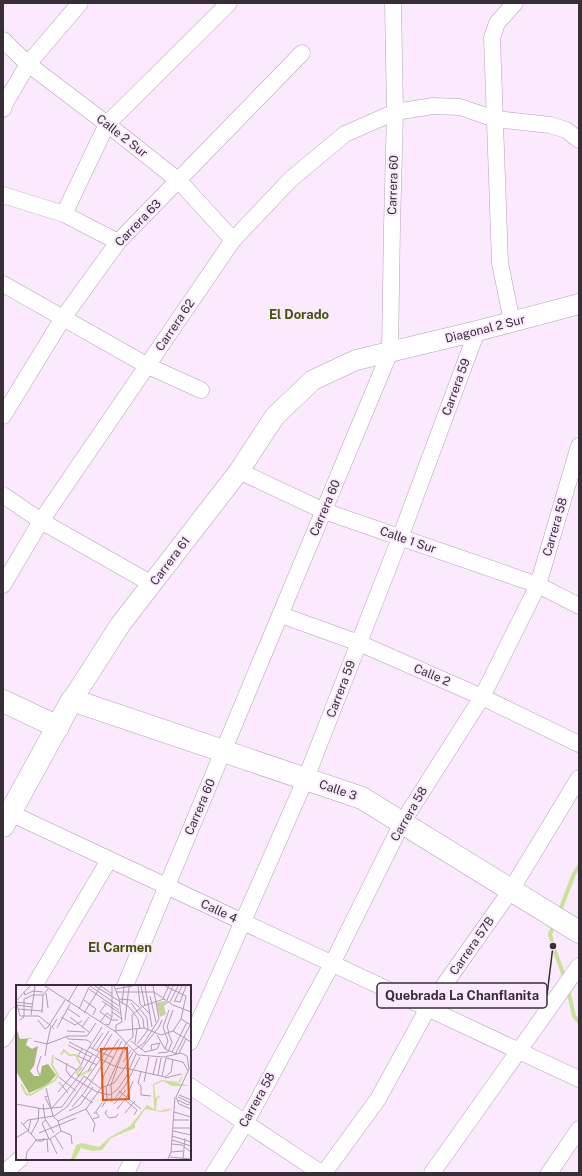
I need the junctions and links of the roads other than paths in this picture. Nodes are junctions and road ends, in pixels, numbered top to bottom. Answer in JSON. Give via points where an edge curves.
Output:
{"nodes":[{"id":1,"x":80,"y":3,"type":"edge"},
{"id":2,"x":229,"y":3,"type":"edge"},
{"id":3,"x":393,"y":3,"type":"edge"},
{"id":4,"x":515,"y":3,"type":"edge"},
{"id":5,"x":3,"y":40,"type":"edge"},
{"id":6,"x":302,"y":53,"type":"dead end"},
{"id":7,"x":28,"y":64,"type":"junction"},
{"id":8,"x":3,"y":109,"type":"edge"},
{"id":9,"x":395,"y":112,"type":"junction"},
{"id":10,"x":495,"y":119,"type":"junction"},
{"id":11,"x":107,"y":124,"type":"junction"},
{"id":12,"x":579,"y":140,"type":"edge"},
{"id":13,"x":178,"y":181,"type":"junction"},
{"id":14,"x":3,"y":195,"type":"edge"},
{"id":15,"x":64,"y":214,"type":"junction"},
{"id":16,"x":233,"y":240,"type":"junction"},
{"id":17,"x":118,"y":242,"type":"junction"},
{"id":18,"x":3,"y":284,"type":"edge"},
{"id":19,"x":579,"y":304,"type":"edge"},
{"id":20,"x":63,"y":318,"type":"junction"},
{"id":21,"x":512,"y":322,"type":"junction"},
{"id":22,"x":477,"y":331,"type":"junction"},
{"id":23,"x":390,"y":352,"type":"junction"},
{"id":24,"x":148,"y":366,"type":"junction"},
{"id":25,"x":201,"y":390,"type":"dead end"},
{"id":26,"x":3,"y":416,"type":"edge"},
{"id":27,"x":579,"y":446,"type":"edge"},
{"id":28,"x":239,"y":471,"type":"junction"},
{"id":29,"x":3,"y":495,"type":"edge"},
{"id":30,"x":324,"y":511,"type":"junction"},
{"id":31,"x":41,"y":521,"type":"junction"},
{"id":32,"x":400,"y":538,"type":"junction"},
{"id":33,"x":152,"y":584,"type":"junction"},
{"id":34,"x":3,"y":585,"type":"edge"},
{"id":35,"x":538,"y":585,"type":"junction"},
{"id":36,"x":579,"y":606,"type":"edge"},
{"id":37,"x":281,"y":615,"type":"junction"},
{"id":38,"x":359,"y":643,"type":"junction"},
{"id":39,"x":482,"y":696,"type":"junction"},
{"id":40,"x":72,"y":700,"type":"junction"},
{"id":41,"x":3,"y":701,"type":"edge"},
{"id":42,"x":58,"y":727,"type":"junction"},
{"id":43,"x":579,"y":744,"type":"edge"},
{"id":44,"x":224,"y":751,"type":"junction"},
{"id":45,"x":306,"y":778,"type":"junction"},
{"id":46,"x":579,"y":778,"type":"edge"},
{"id":47,"x":6,"y":819,"type":"edge"},
{"id":48,"x":402,"y":823,"type":"junction"},
{"id":49,"x":109,"y":860,"type":"junction"},
{"id":50,"x":167,"y":887,"type":"junction"},
{"id":51,"x":511,"y":890,"type":"junction"},
{"id":52,"x":244,"y":922,"type":"junction"},
{"id":53,"x":579,"y":932,"type":"edge"},
{"id":54,"x":332,"y":964,"type":"junction"},
{"id":55,"x":579,"y":966,"type":"edge"},
{"id":56,"x":35,"y":985,"type":"edge"},
{"id":57,"x":125,"y":985,"type":"edge"},
{"id":58,"x":428,"y":1008,"type":"junction"},
{"id":59,"x":16,"y":1017,"type":"edge"},
{"id":60,"x":3,"y":1039,"type":"edge"},
{"id":61,"x":191,"y":1040,"type":"edge"},
{"id":62,"x":518,"y":1050,"type":"junction"},
{"id":63,"x":579,"y":1079,"type":"edge"},
{"id":64,"x":191,"y":1087,"type":"edge"},
{"id":65,"x":246,"y":1122,"type":"junction"},
{"id":66,"x":579,"y":1129,"type":"edge"},
{"id":67,"x":19,"y":1160,"type":"edge"},
{"id":68,"x":132,"y":1160,"type":"edge"},
{"id":69,"x":4,"y":1173,"type":"edge"},
{"id":70,"x":126,"y":1173,"type":"edge"},
{"id":71,"x":214,"y":1173,"type":"edge"},
{"id":72,"x":321,"y":1173,"type":"edge"},
{"id":73,"x":324,"y":1173,"type":"edge"},
{"id":74,"x":432,"y":1173,"type":"edge"},
{"id":75,"x":549,"y":1173,"type":"edge"}],
"edges":[{"from":1,"to":7,"type":"street"},
{"from":2,"to":11,"type":"street"},
{"from":3,"to":9,"type":"street","name":"Carrera 60"},
{"from":4,"to":10,"type":"street","via":[[497,23],[492,38]]},
{"from":5,"to":7,"type":"street","name":"Calle 2 Sur"},
{"from":6,"to":13,"type":"street","name":"Carrera 63"},
{"from":7,"to":8,"type":"street"},
{"from":7,"to":11,"type":"street","name":"Calle 2 Sur"},
{"from":9,"to":10,"type":"street","name":"Carrera 62","via":[[433,106],[460,107]]},
{"from":9,"to":16,"type":"street","name":"Carrera 62","via":[[345,134],[292,179]]},
{"from":9,"to":23,"type":"street","name":"Carrera 60"},
{"from":10,"to":12,"type":"street","name":"Carrera 62","via":[[550,125],[566,130]]},
{"from":10,"to":21,"type":"street","via":[[500,263]]},
{"from":11,"to":13,"type":"street","name":"Calle 2 Sur"},
{"from":11,"to":15,"type":"street"},
{"from":13,"to":16,"type":"street","name":"Calle 2 Sur"},
{"from":13,"to":17,"type":"street","name":"Carrera 63"},
{"from":14,"to":15,"type":"street"},
{"from":15,"to":17,"type":"street"},
{"from":16,"to":24,"type":"street","name":"Carrera 62"},
{"from":17,"to":20,"type":"street","name":"Carrera 63"},
{"from":18,"to":20,"type":"street"},
{"from":19,"to":21,"type":"street","name":"Diagonal 2 Sur"},
{"from":20,"to":24,"type":"street"},
{"from":20,"to":26,"type":"street","name":"Carrera 63"},
{"from":21,"to":22,"type":"street","name":"Diagonal 2 Sur"},
{"from":22,"to":23,"type":"street","name":"Diagonal 2 Sur"},
{"from":22,"to":32,"type":"street","name":"Carrera 59"},
{"from":23,"to":28,"type":"street","name":"Carrera 61","via":[[356,360],[313,380],[275,416]]},
{"from":23,"to":30,"type":"street","name":"Carrera 60"},
{"from":24,"to":25,"type":"street"},
{"from":24,"to":31,"type":"street","name":"Carrera 62"},
{"from":27,"to":35,"type":"street","name":"Carrera 58"},
{"from":28,"to":30,"type":"street","name":"Calle 1 Sur"},
{"from":28,"to":33,"type":"street","name":"Carrera 61"},
{"from":29,"to":31,"type":"street"},
{"from":30,"to":32,"type":"street","name":"Calle 1 Sur"},
{"from":30,"to":37,"type":"street","name":"Carrera 60"},
{"from":31,"to":33,"type":"street"},
{"from":31,"to":34,"type":"street","name":"Carrera 62"},
{"from":32,"to":35,"type":"street","name":"Calle 1 Sur"},
{"from":32,"to":38,"type":"street","name":"Carrera 59"},
{"from":33,"to":40,"type":"street","name":"Carrera 61","via":[[120,625]]},
{"from":35,"to":36,"type":"street","name":"Calle 1 Sur"},
{"from":35,"to":39,"type":"street","name":"Carrera 58"},
{"from":37,"to":38,"type":"street","name":"Calle 2"},
{"from":37,"to":44,"type":"street","name":"Carrera 60"},
{"from":38,"to":39,"type":"street","name":"Calle 2"},
{"from":38,"to":45,"type":"street","name":"Carrera 59"},
{"from":39,"to":43,"type":"street","name":"Calle 2"},
{"from":39,"to":48,"type":"street","name":"Carrera 58"},
{"from":40,"to":42,"type":"main road","name":"Carrera 61"},
{"from":40,"to":44,"type":"main road","name":"Calle 3"},
{"from":41,"to":42,"type":"main road"},
{"from":42,"to":47,"type":"main road","name":"Carrera 61"},
{"from":44,"to":45,"type":"main road","name":"Calle 3"},
{"from":44,"to":50,"type":"street","name":"Carrera 60"},
{"from":45,"to":48,"type":"main road","name":"Calle 3","via":[[362,798]]},
{"from":45,"to":52,"type":"street","name":"Carrera 59"},
{"from":46,"to":51,"type":"street","name":"Carrera 57B"},
{"from":47,"to":49,"type":"street","name":"Calle 4"},
{"from":48,"to":51,"type":"main road","name":"Calle 3"},
{"from":48,"to":54,"type":"street","name":"Carrera 58"},
{"from":49,"to":50,"type":"street","name":"Calle 4"},
{"from":49,"to":56,"type":"street"},
{"from":50,"to":52,"type":"street","name":"Calle 4"},
{"from":50,"to":57,"type":"street","name":"Carrera 60"},
{"from":51,"to":53,"type":"main road","name":"Calle 3"},
{"from":51,"to":58,"type":"street","name":"Carrera 57B"},
{"from":52,"to":54,"type":"street","name":"Calle 4"},
{"from":52,"to":61,"type":"street","name":"Carrera 59"},
{"from":54,"to":58,"type":"street","name":"Calle 4"},
{"from":54,"to":65,"type":"street","name":"Carrera 58"},
{"from":55,"to":62,"type":"street"},
{"from":58,"to":62,"type":"street","name":"Calle 4"},
{"from":58,"to":73,"type":"street","name":"Carrera 57B","via":[[378,1099]]},
{"from":59,"to":60,"type":"street"},
{"from":62,"to":63,"type":"street","name":"Calle 4"},
{"from":62,"to":74,"type":"street"},
{"from":64,"to":65,"type":"street"},
{"from":65,"to":71,"type":"street","name":"Carrera 58"},
{"from":65,"to":72,"type":"street"},
{"from":66,"to":75,"type":"street"},
{"from":67,"to":69,"type":"street"},
{"from":68,"to":70,"type":"street"}]}
